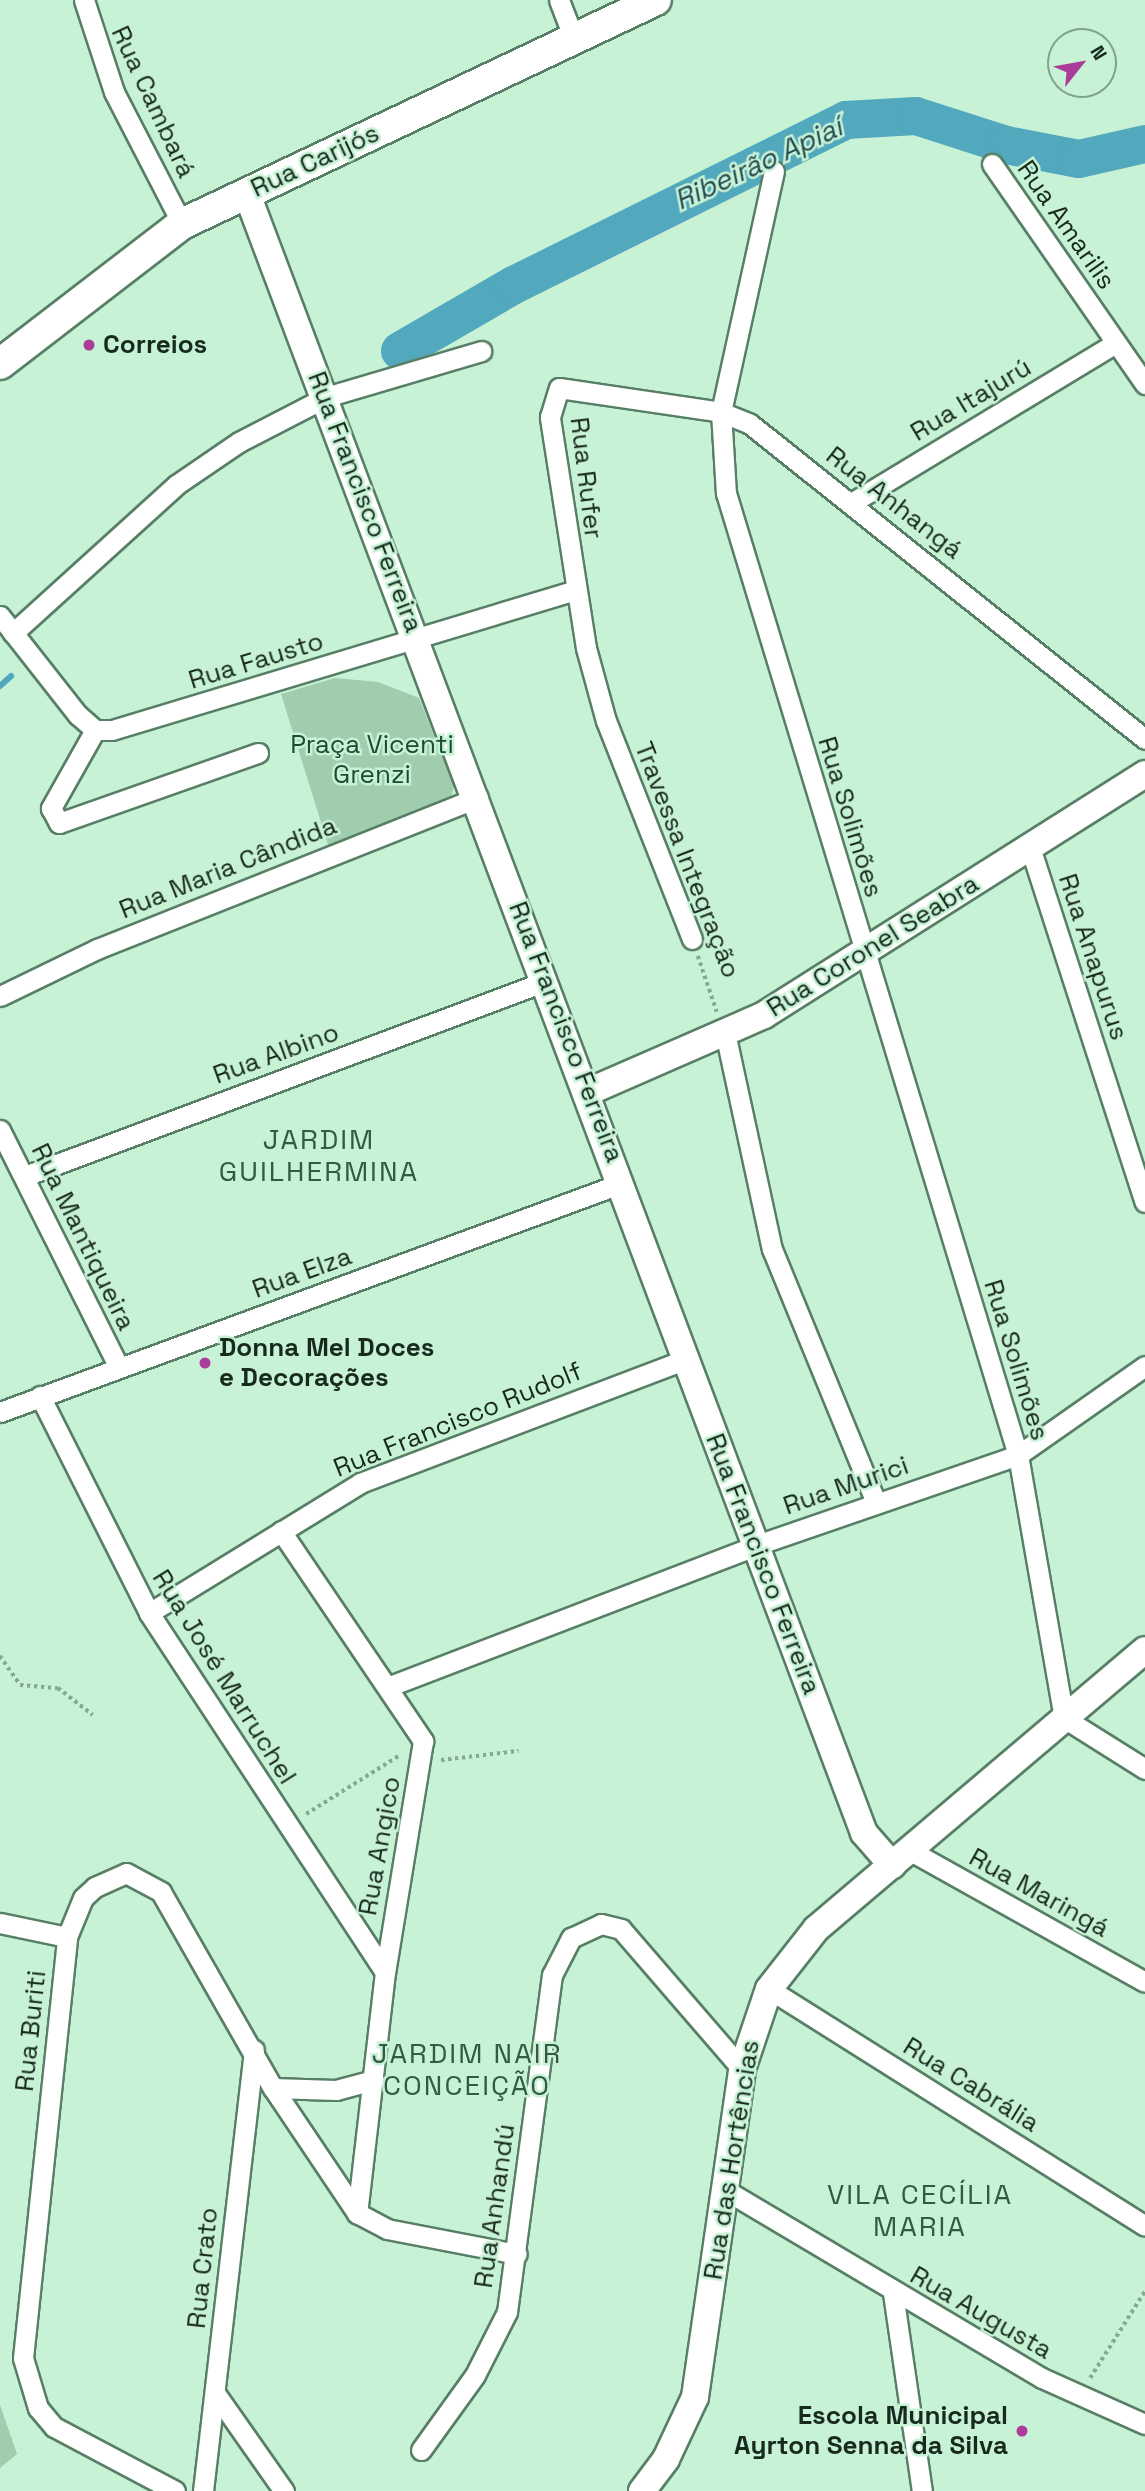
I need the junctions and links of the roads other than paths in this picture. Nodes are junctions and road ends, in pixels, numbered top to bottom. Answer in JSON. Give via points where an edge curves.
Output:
{"nodes":[{"id":1,"x":84,"y":0,"type":"edge"},
{"id":2,"x":559,"y":0,"type":"edge"},
{"id":3,"x":656,"y":0,"type":"edge"},
{"id":4,"x":573,"y":36,"type":"junction"},
{"id":5,"x":992,"y":164,"type":"dead end"},
{"id":6,"x":774,"y":171,"type":"dead end"},
{"id":7,"x":247,"y":194,"type":"junction"},
{"id":8,"x":182,"y":224,"type":"junction"},
{"id":9,"x":1116,"y":343,"type":"junction"},
{"id":10,"x":481,"y":351,"type":"dead end"},
{"id":11,"x":0,"y":364,"type":"edge"},
{"id":12,"x":1145,"y":384,"type":"edge"},
{"id":13,"x":573,"y":385,"type":"joint"},
{"id":14,"x":326,"y":397,"type":"junction"},
{"id":15,"x":721,"y":412,"type":"junction"},
{"id":16,"x":853,"y":502,"type":"junction"},
{"id":17,"x":573,"y":591,"type":"junction"},
{"id":18,"x":0,"y":616,"type":"edge"},
{"id":19,"x":13,"y":633,"type":"junction"},
{"id":20,"x":417,"y":640,"type":"junction"},
{"id":21,"x":95,"y":730,"type":"junction"},
{"id":22,"x":1145,"y":739,"type":"edge"},
{"id":23,"x":258,"y":753,"type":"dead end"},
{"id":24,"x":1145,"y":774,"type":"edge"},
{"id":25,"x":478,"y":797,"type":"junction"},
{"id":26,"x":1030,"y":847,"type":"junction"},
{"id":27,"x":692,"y":939,"type":"road end"},
{"id":28,"x":863,"y":953,"type":"junction"},
{"id":29,"x":546,"y":981,"type":"junction"},
{"id":30,"x":0,"y":995,"type":"edge"},
{"id":31,"x":726,"y":1037,"type":"junction"},
{"id":32,"x":588,"y":1092,"type":"junction"},
{"id":33,"x":0,"y":1130,"type":"edge"},
{"id":34,"x":25,"y":1176,"type":"junction"},
{"id":35,"x":622,"y":1183,"type":"junction"},
{"id":36,"x":1145,"y":1202,"type":"edge"},
{"id":37,"x":687,"y":1359,"type":"junction"},
{"id":38,"x":1145,"y":1366,"type":"edge"},
{"id":39,"x":119,"y":1368,"type":"junction"},
{"id":40,"x":40,"y":1396,"type":"junction"},
{"id":41,"x":0,"y":1412,"type":"edge"},
{"id":42,"x":1018,"y":1455,"type":"junction"},
{"id":43,"x":876,"y":1502,"type":"junction"},
{"id":44,"x":281,"y":1531,"type":"junction"},
{"id":45,"x":757,"y":1545,"type":"junction"},
{"id":46,"x":149,"y":1613,"type":"junction"},
{"id":47,"x":1145,"y":1650,"type":"edge"},
{"id":48,"x":390,"y":1686,"type":"junction"},
{"id":49,"x":1064,"y":1718,"type":"junction"},
{"id":50,"x":1145,"y":1769,"type":"edge"},
{"id":51,"x":900,"y":1857,"type":"junction"},
{"id":52,"x":0,"y":1923,"type":"edge"},
{"id":53,"x":67,"y":1937,"type":"junction"},
{"id":54,"x":385,"y":1972,"type":"junction"},
{"id":55,"x":1145,"y":1982,"type":"edge"},
{"id":56,"x":769,"y":1989,"type":"junction"},
{"id":57,"x":254,"y":2050,"type":"junction"},
{"id":58,"x":742,"y":2069,"type":"junction"},
{"id":59,"x":374,"y":2080,"type":"junction"},
{"id":60,"x":273,"y":2088,"type":"junction"},
{"id":61,"x":727,"y":2191,"type":"junction"},
{"id":62,"x":357,"y":2213,"type":"junction"},
{"id":63,"x":1145,"y":2226,"type":"edge"},
{"id":64,"x":517,"y":2253,"type":"junction"},
{"id":65,"x":893,"y":2293,"type":"junction"},
{"id":66,"x":215,"y":2393,"type":"junction"},
{"id":67,"x":1145,"y":2424,"type":"edge"},
{"id":68,"x":421,"y":2450,"type":"dead end"},
{"id":69,"x":175,"y":2491,"type":"edge"},
{"id":70,"x":203,"y":2491,"type":"edge"},
{"id":71,"x":284,"y":2491,"type":"edge"},
{"id":72,"x":642,"y":2491,"type":"edge"},
{"id":73,"x":922,"y":2491,"type":"edge"}],
"edges":[{"from":1,"to":8,"type":"street","name":"Rua Cambará","via":[[114,92]]},
{"from":2,"to":4,"type":"street"},
{"from":3,"to":4,"type":"main road","name":"Rua Carijós"},
{"from":4,"to":7,"type":"main road","name":"Rua Carijós"},
{"from":5,"to":9,"type":"street","name":"Rua Amarilis"},
{"from":6,"to":15,"type":"street","name":"Rua Solimões"},
{"from":7,"to":8,"type":"main road","name":"Rua Carijós"},
{"from":7,"to":14,"type":"street","name":"Rua Francisco Ferreira"},
{"from":8,"to":11,"type":"main road","name":"Rua Carijós"},
{"from":9,"to":12,"type":"street","name":"Rua Amarilis"},
{"from":9,"to":16,"type":"street","name":"Rua Itajurú"},
{"from":10,"to":14,"type":"street"},
{"from":13,"to":15,"type":"street","name":"Rua Anhangá"},
{"from":13,"to":17,"type":"street","name":"Rua Rufer","via":[[552,396],[550,417]]},
{"from":14,"to":19,"type":"street","via":[[239,442],[176,485]]},
{"from":14,"to":20,"type":"street","name":"Rua Francisco Ferreira"},
{"from":15,"to":16,"type":"street","name":"Rua Anhangá","via":[[750,424]]},
{"from":15,"to":28,"type":"street","name":"Rua Solimões","via":[[726,493]]},
{"from":16,"to":22,"type":"street","name":"Rua Anhangá"},
{"from":17,"to":20,"type":"street","name":"Rua Fausto"},
{"from":17,"to":27,"type":"street","name":"Travessa Integração","via":[[606,720]]},
{"from":18,"to":19,"type":"street"},
{"from":19,"to":21,"type":"street"},
{"from":20,"to":21,"type":"street","name":"Rua Fausto","via":[[137,725]]},
{"from":20,"to":25,"type":"street","name":"Rua Francisco Ferreira"},
{"from":21,"to":23,"type":"street","via":[[51,808],[59,823]]},
{"from":24,"to":26,"type":"street","name":"Rua Coronel Seabra"},
{"from":25,"to":29,"type":"street","name":"Rua Francisco Ferreira"},
{"from":25,"to":30,"type":"street","name":"Rua Maria Cândida","via":[[97,948]]},
{"from":26,"to":28,"type":"street","name":"Rua Coronel Seabra"},
{"from":26,"to":36,"type":"street","name":"Rua Anapurus"},
{"from":28,"to":31,"type":"street","name":"Rua Coronel Seabra"},
{"from":28,"to":42,"type":"street","name":"Rua Solimões"},
{"from":29,"to":32,"type":"street","name":"Rua Francisco Ferreira"},
{"from":29,"to":34,"type":"street","name":"Rua Albino"},
{"from":31,"to":32,"type":"street","name":"Rua Coronel Seabra"},
{"from":31,"to":43,"type":"street","via":[[772,1249]]},
{"from":32,"to":35,"type":"street","name":"Rua Francisco Ferreira"},
{"from":33,"to":34,"type":"street","name":"Rua Mantiqueira"},
{"from":34,"to":39,"type":"street","name":"Rua Mantiqueira"},
{"from":35,"to":37,"type":"street","name":"Rua Francisco Ferreira"},
{"from":35,"to":39,"type":"street","name":"Rua Elza"},
{"from":37,"to":44,"type":"street","name":"Rua Francisco Rudolf","via":[[360,1483]]},
{"from":37,"to":45,"type":"street","name":"Rua Francisco Ferreira"},
{"from":38,"to":42,"type":"street","name":"Rua Murici"},
{"from":39,"to":40,"type":"street","name":"Rua Elza"},
{"from":40,"to":41,"type":"street","name":"Rua Elza"},
{"from":40,"to":46,"type":"street","name":"Rua José Marruchel"},
{"from":42,"to":43,"type":"street","name":"Rua Murici"},
{"from":42,"to":49,"type":"street","name":"Rua Solimões"},
{"from":43,"to":45,"type":"street","name":"Rua Murici"},
{"from":44,"to":46,"type":"street","name":"Rua Francisco Rudolf"},
{"from":44,"to":48,"type":"street"},
{"from":45,"to":48,"type":"street","name":"Rua Murici"},
{"from":45,"to":51,"type":"street","name":"Rua Francisco Ferreira","via":[[864,1833]]},
{"from":46,"to":54,"type":"street","name":"Rua José Marruchel"},
{"from":47,"to":49,"type":"street","name":"Rua das Hortências"},
{"from":48,"to":54,"type":"street","name":"Rua Angico","via":[[422,1741]]},
{"from":49,"to":50,"type":"street"},
{"from":49,"to":51,"type":"street","name":"Rua das Hortências"},
{"from":51,"to":55,"type":"street","name":"Rua Maringá"},
{"from":51,"to":56,"type":"street","name":"Rua das Hortências","via":[[816,1929]]},
{"from":52,"to":53,"type":"street"},
{"from":53,"to":57,"type":"street","name":"Rua Buriti","via":[[83,1898],[95,1887],[126,1873],[141,1877],[161,1892]]},
{"from":53,"to":69,"type":"street","name":"Rua Buriti","via":[[23,2358],[38,2408],[54,2427]]},
{"from":54,"to":59,"type":"street","name":"Rua Angico"},
{"from":56,"to":58,"type":"street","name":"Rua das Hortências"},
{"from":56,"to":63,"type":"street","name":"Rua Cabrália"},
{"from":57,"to":60,"type":"street","name":"Rua Buriti"},
{"from":57,"to":66,"type":"street","name":"Rua Crato"},
{"from":58,"to":61,"type":"street","name":"Rua das Hortências"},
{"from":58,"to":64,"type":"street","name":"Rua Anhandú","via":[[621,1929],[601,1924],[571,1938],[552,1975]]},
{"from":59,"to":60,"type":"street","via":[[336,2090]]},
{"from":59,"to":62,"type":"street","name":"Rua Angico"},
{"from":60,"to":62,"type":"street","name":"Rua Buriti"},
{"from":61,"to":65,"type":"street","name":"Rua Augusta"},
{"from":61,"to":72,"type":"street","name":"Rua das Hortências","via":[[695,2396],[666,2459]]},
{"from":62,"to":64,"type":"street","name":"Rua Buriti","via":[[387,2230]]},
{"from":64,"to":68,"type":"street","name":"Rua Anhandú","via":[[496,2342]]},
{"from":65,"to":67,"type":"street","name":"Rua Augusta","via":[[1078,2396]]},
{"from":65,"to":73,"type":"street"},
{"from":66,"to":70,"type":"street","name":"Rua Crato"},
{"from":66,"to":71,"type":"street"}]}
